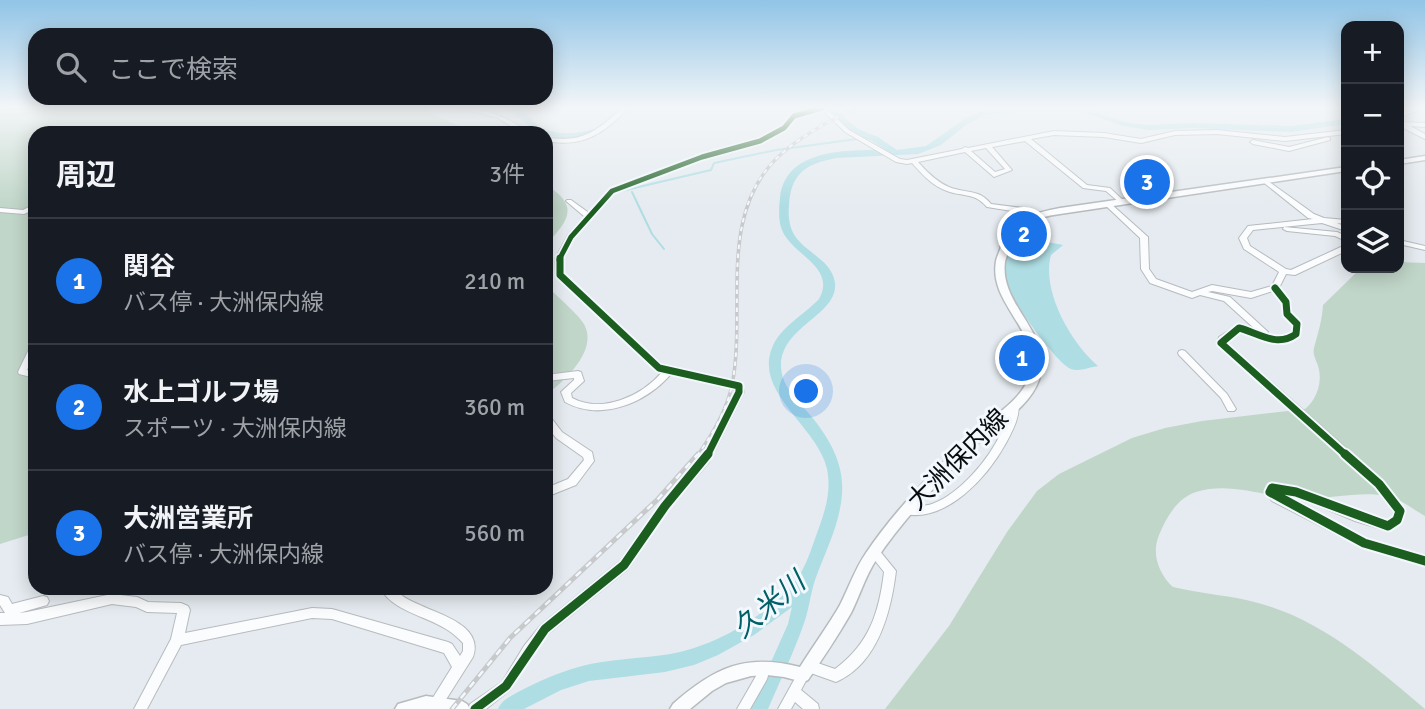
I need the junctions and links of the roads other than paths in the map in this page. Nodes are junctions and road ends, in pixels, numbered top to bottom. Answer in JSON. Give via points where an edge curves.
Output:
{"nodes":[{"id":1,"x":560,"y":141,"type":"edge"},
{"id":2,"x":578,"y":141,"type":"edge"},
{"id":3,"x":760,"y":141,"type":"edge"},
{"id":4,"x":867,"y":141,"type":"edge"},
{"id":5,"x":1015,"y":141,"type":"edge"},
{"id":6,"x":1030,"y":141,"type":"edge"},
{"id":7,"x":1251,"y":141,"type":"edge"},
{"id":8,"x":1321,"y":141,"type":"edge"},
{"id":9,"x":987,"y":146,"type":"junction"},
{"id":10,"x":965,"y":149,"type":"junction"},
{"id":11,"x":1425,"y":158,"type":"edge"},
{"id":12,"x":1404,"y":160,"type":"edge"},
{"id":13,"x":915,"y":162,"type":"junction"},
{"id":14,"x":1341,"y":170,"type":"edge"},
{"id":15,"x":1265,"y":181,"type":"junction"},
{"id":16,"x":569,"y":201,"type":"dead end"},
{"id":17,"x":1122,"y":202,"type":"junction"},
{"id":18,"x":1108,"y":204,"type":"junction"},
{"id":19,"x":0,"y":210,"type":"edge"},
{"id":20,"x":28,"y":210,"type":"edge"},
{"id":21,"x":589,"y":216,"type":"junction"},
{"id":22,"x":1032,"y":217,"type":"junction"},
{"id":23,"x":1322,"y":221,"type":"junction"},
{"id":24,"x":1341,"y":222,"type":"edge"},
{"id":25,"x":1273,"y":225,"type":"junction"},
{"id":26,"x":1341,"y":227,"type":"edge"},
{"id":27,"x":1341,"y":236,"type":"edge"},
{"id":28,"x":1404,"y":240,"type":"edge"},
{"id":29,"x":1404,"y":242,"type":"edge"},
{"id":30,"x":1425,"y":242,"type":"edge"},
{"id":31,"x":1425,"y":248,"type":"edge"},
{"id":32,"x":1341,"y":250,"type":"edge"},
{"id":33,"x":1283,"y":271,"type":"junction"},
{"id":34,"x":1275,"y":288,"type":"junction"},
{"id":35,"x":1201,"y":293,"type":"junction"},
{"id":36,"x":1269,"y":338,"type":"junction"},
{"id":37,"x":1182,"y":354,"type":"dead end"},
{"id":38,"x":28,"y":360,"type":"edge"},
{"id":39,"x":668,"y":371,"type":"junction"},
{"id":40,"x":28,"y":373,"type":"edge"},
{"id":41,"x":553,"y":377,"type":"edge"},
{"id":42,"x":1015,"y":404,"type":"junction"},
{"id":43,"x":1231,"y":409,"type":"dead end"},
{"id":44,"x":553,"y":427,"type":"edge"},
{"id":45,"x":553,"y":491,"type":"edge"},
{"id":46,"x":908,"y":511,"type":"junction"},
{"id":47,"x":875,"y":553,"type":"junction"},
{"id":48,"x":1425,"y":561,"type":"edge"},
{"id":49,"x":396,"y":595,"type":"edge"},
{"id":50,"x":0,"y":600,"type":"edge"},
{"id":51,"x":43,"y":601,"type":"dead end"},
{"id":52,"x":0,"y":619,"type":"edge"},
{"id":53,"x":177,"y":640,"type":"junction"},
{"id":54,"x":459,"y":667,"type":"junction"},
{"id":55,"x":765,"y":669,"type":"junction"},
{"id":56,"x":801,"y":671,"type":"junction"},
{"id":57,"x":794,"y":692,"type":"junction"},
{"id":58,"x":435,"y":704,"type":"junction"},
{"id":59,"x":140,"y":709,"type":"edge"},
{"id":60,"x":403,"y":709,"type":"edge"},
{"id":61,"x":462,"y":709,"type":"edge"},
{"id":62,"x":475,"y":709,"type":"edge"},
{"id":63,"x":678,"y":709,"type":"edge"},
{"id":64,"x":743,"y":709,"type":"edge"},
{"id":65,"x":784,"y":709,"type":"edge"},
{"id":66,"x":813,"y":709,"type":"edge"}],
"edges":[{"from":1,"to":2,"type":"street"},
{"from":3,"to":21,"type":"street","via":[[612,191]]},
{"from":4,"to":13,"type":"street","via":[[894,158]]},
{"from":5,"to":9,"type":"street"},
{"from":6,"to":17,"type":"street","via":[[1085,187],[1108,188]]},
{"from":7,"to":8,"type":"street","via":[[1289,149]]},
{"from":9,"to":10,"type":"street"},
{"from":9,"to":10,"type":"street","via":[[1009,170],[994,175]]},
{"from":10,"to":13,"type":"street"},
{"from":11,"to":12,"type":"main road"},
{"from":13,"to":22,"type":"street","via":[[946,189],[983,197],[989,206]]},
{"from":14,"to":15,"type":"main road"},
{"from":15,"to":17,"type":"main road"},
{"from":15,"to":23,"type":"street"},
{"from":16,"to":21,"type":"street"},
{"from":17,"to":18,"type":"main road"},
{"from":18,"to":22,"type":"main road"},
{"from":18,"to":35,"type":"street","via":[[1144,237],[1145,269],[1153,281],[1192,295]]},
{"from":19,"to":20,"type":"street"},
{"from":21,"to":39,"type":"street","via":[[559,259],[559,275]]},
{"from":22,"to":42,"type":"main road","name":"大洲保内線","via":[[1013,230],[998,261],[999,283],[1027,330],[1038,366],[1033,382]]},
{"from":23,"to":24,"type":"street"},
{"from":23,"to":25,"type":"street"},
{"from":23,"to":26,"type":"street"},
{"from":25,"to":27,"type":"street"},
{"from":25,"to":33,"type":"street","via":[[1251,228],[1243,241]]},
{"from":28,"to":30,"type":"street"},
{"from":29,"to":31,"type":"street"},
{"from":32,"to":33,"type":"street","via":[[1292,273]]},
{"from":33,"to":34,"type":"street"},
{"from":34,"to":35,"type":"street","via":[[1251,295],[1223,288]]},
{"from":34,"to":36,"type":"street","via":[[1297,324],[1296,334],[1289,341]]},
{"from":35,"to":36,"type":"street","via":[[1227,299]]},
{"from":36,"to":48,"type":"street","via":[[1239,328],[1221,344],[1379,484],[1400,511],[1388,526],[1280,486],[1270,492],[1326,527]]},
{"from":37,"to":43,"type":"street"},
{"from":38,"to":40,"type":"street","via":[[22,372]]},
{"from":39,"to":41,"type":"street","via":[[652,390],[601,409],[568,400],[566,392],[579,381],[578,374]]},
{"from":39,"to":62,"type":"street","via":[[739,386],[718,439],[624,565],[545,629],[506,687]]},
{"from":42,"to":46,"type":"main road","name":"大洲保内線","via":[[948,466]]},
{"from":42,"to":46,"type":"street","via":[[1014,421],[977,477],[935,507]]},
{"from":44,"to":45,"type":"street","via":[[588,455],[589,461],[572,482]]},
{"from":46,"to":47,"type":"main road","name":"大洲保内線"},
{"from":47,"to":56,"type":"main road","name":"大洲保内線","via":[[845,611]]},
{"from":47,"to":56,"type":"street","via":[[890,571],[887,602],[867,650],[836,676]]},
{"from":49,"to":54,"type":"street","via":[[460,629],[469,641],[469,653]]},
{"from":50,"to":51,"type":"street","via":[[9,610]]},
{"from":52,"to":53,"type":"street","via":[[124,600],[184,610]]},
{"from":53,"to":54,"type":"street","via":[[292,616],[332,614],[448,648]]},
{"from":53,"to":59,"type":"street"},
{"from":54,"to":58,"type":"street"},
{"from":55,"to":56,"type":"main road"},
{"from":55,"to":63,"type":"main road","via":[[728,672]]},
{"from":55,"to":64,"type":"street"},
{"from":56,"to":57,"type":"street"},
{"from":57,"to":65,"type":"street"},
{"from":57,"to":66,"type":"street"},
{"from":58,"to":60,"type":"main road"},
{"from":58,"to":61,"type":"main road"}]}
